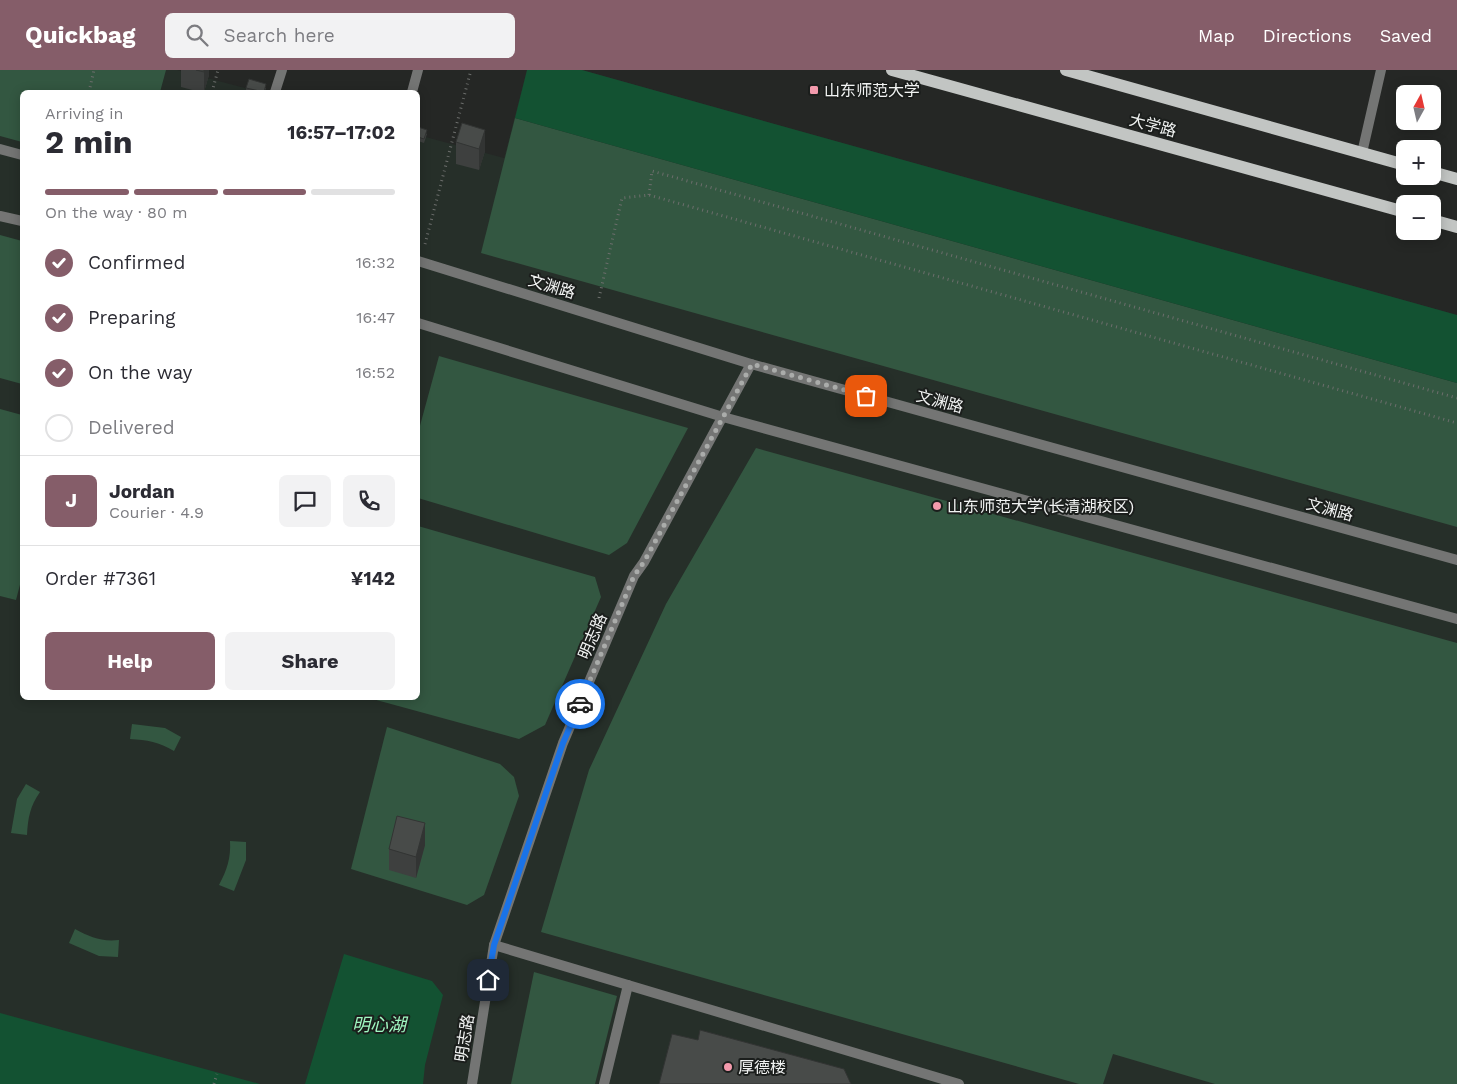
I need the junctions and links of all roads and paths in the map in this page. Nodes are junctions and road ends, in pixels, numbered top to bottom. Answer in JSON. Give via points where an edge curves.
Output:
{"nodes":[{"id":1,"x":94,"y":70,"type":"edge"},
{"id":2,"x":218,"y":70,"type":"edge"},
{"id":3,"x":282,"y":70,"type":"edge"},
{"id":4,"x":418,"y":70,"type":"edge"},
{"id":5,"x":471,"y":70,"type":"edge"},
{"id":6,"x":892,"y":70,"type":"edge"},
{"id":7,"x":1066,"y":70,"type":"edge"},
{"id":8,"x":1381,"y":70,"type":"edge"},
{"id":9,"x":89,"y":90,"type":"edge"},
{"id":10,"x":213,"y":90,"type":"edge"},
{"id":11,"x":277,"y":90,"type":"edge"},
{"id":12,"x":413,"y":90,"type":"edge"},
{"id":13,"x":0,"y":149,"type":"edge"},
{"id":14,"x":1362,"y":153,"type":"junction"},
{"id":15,"x":20,"y":154,"type":"edge"},
{"id":16,"x":1396,"y":162,"type":"edge"},
{"id":17,"x":1441,"y":175,"type":"edge"},
{"id":18,"x":1457,"y":179,"type":"edge"},
{"id":19,"x":649,"y":195,"type":"junction"},
{"id":20,"x":1396,"y":210,"type":"edge"},
{"id":21,"x":0,"y":216,"type":"edge"},
{"id":22,"x":20,"y":221,"type":"edge"},
{"id":23,"x":1441,"y":222,"type":"edge"},
{"id":24,"x":1457,"y":226,"type":"edge"},
{"id":25,"x":420,"y":257,"type":"edge"},
{"id":26,"x":420,"y":261,"type":"edge"},
{"id":27,"x":595,"y":315,"type":"junction"},
{"id":28,"x":420,"y":323,"type":"edge"},
{"id":29,"x":752,"y":364,"type":"junction"},
{"id":30,"x":1457,"y":398,"type":"edge"},
{"id":31,"x":723,"y":417,"type":"junction"},
{"id":32,"x":1457,"y":423,"type":"edge"},
{"id":33,"x":1457,"y":560,"type":"edge"},
{"id":34,"x":1457,"y":619,"type":"edge"},
{"id":35,"x":494,"y":945,"type":"junction"},
{"id":36,"x":628,"y":985,"type":"junction"},
{"id":37,"x":217,"y":1074,"type":"dead end"},
{"id":38,"x":214,"y":1084,"type":"edge"},
{"id":39,"x":472,"y":1084,"type":"edge"},
{"id":40,"x":604,"y":1084,"type":"edge"},
{"id":41,"x":959,"y":1084,"type":"edge"}],
"edges":[{"from":1,"to":9,"type":"path"},
{"from":2,"to":10,"type":"path"},
{"from":3,"to":11,"type":"street"},
{"from":4,"to":12,"type":"street"},
{"from":5,"to":25,"type":"path"},
{"from":6,"to":20,"type":"main road","name":"大学路"},
{"from":7,"to":14,"type":"main road","name":"大学路"},
{"from":8,"to":14,"type":"street"},
{"from":13,"to":15,"type":"street"},
{"from":14,"to":16,"type":"main road","name":"大学路"},
{"from":17,"to":18,"type":"main road"},
{"from":19,"to":27,"type":"path","via":[[622,198]]},
{"from":19,"to":30,"type":"path","via":[[652,171]]},
{"from":19,"to":32,"type":"path"},
{"from":21,"to":22,"type":"street"},
{"from":23,"to":24,"type":"main road"},
{"from":26,"to":27,"type":"street","name":"文渊路"},
{"from":27,"to":29,"type":"street","name":"文渊路"},
{"from":28,"to":31,"type":"street"},
{"from":29,"to":31,"type":"street","name":"明志路"},
{"from":29,"to":33,"type":"street","name":"文渊路"},
{"from":31,"to":34,"type":"street"},
{"from":31,"to":35,"type":"street","name":"明志路","via":[[634,576],[563,743]]},
{"from":35,"to":36,"type":"street"},
{"from":35,"to":39,"type":"street","name":"明志路"},
{"from":36,"to":40,"type":"street"},
{"from":36,"to":41,"type":"street"},
{"from":37,"to":38,"type":"path"}]}
